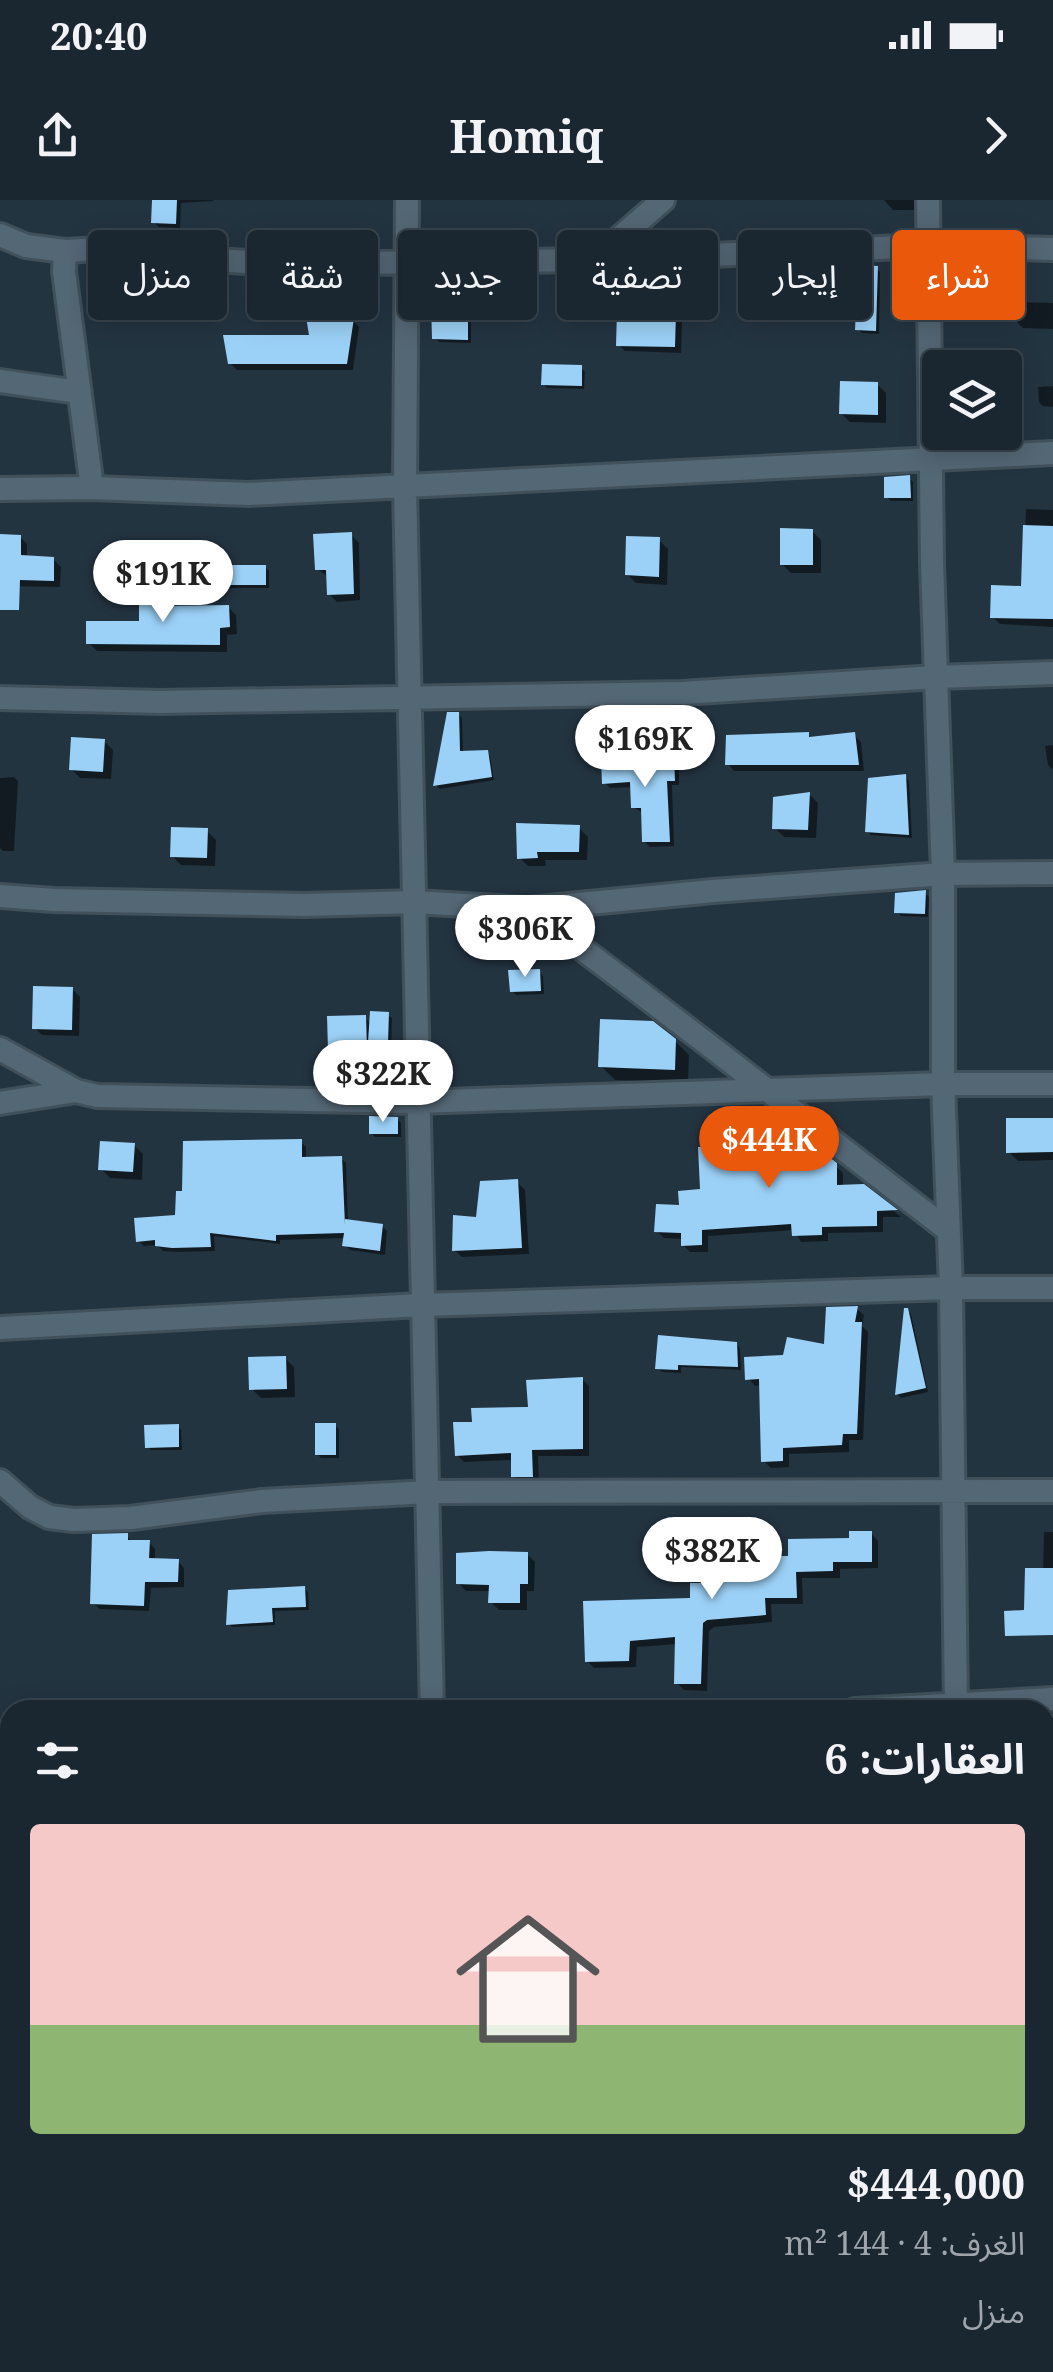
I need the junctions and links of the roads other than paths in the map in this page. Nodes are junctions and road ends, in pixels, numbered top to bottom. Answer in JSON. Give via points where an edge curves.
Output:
{"nodes":[{"id":1,"x":407,"y":200,"type":"edge"},
{"id":2,"x":663,"y":200,"type":"edge"},
{"id":3,"x":928,"y":200,"type":"edge"},
{"id":4,"x":407,"y":230,"type":"edge"},
{"id":5,"x":628,"y":230,"type":"edge"},
{"id":6,"x":927,"y":230,"type":"edge"},
{"id":7,"x":0,"y":236,"type":"edge"},
{"id":8,"x":892,"y":247,"type":"edge"},
{"id":9,"x":1025,"y":248,"type":"edge"},
{"id":10,"x":1053,"y":249,"type":"edge"},
{"id":11,"x":65,"y":250,"type":"junction"},
{"id":12,"x":718,"y":255,"type":"edge"},
{"id":13,"x":398,"y":263,"type":"edge"},
{"id":14,"x":406,"y":320,"type":"edge"},
{"id":15,"x":928,"y":320,"type":"edge"},
{"id":16,"x":0,"y":381,"type":"edge"},
{"id":17,"x":78,"y":392,"type":"junction"},
{"id":18,"x":1053,"y":453,"type":"edge"},
{"id":19,"x":930,"y":458,"type":"junction"},
{"id":20,"x":92,"y":488,"type":"junction"},
{"id":21,"x":405,"y":488,"type":"junction"},
{"id":22,"x":0,"y":489,"type":"edge"},
{"id":23,"x":1053,"y":673,"type":"edge"},
{"id":24,"x":936,"y":677,"type":"junction"},
{"id":25,"x":0,"y":698,"type":"edge"},
{"id":26,"x":410,"y":698,"type":"junction"},
{"id":27,"x":1053,"y":873,"type":"edge"},
{"id":28,"x":943,"y":874,"type":"junction"},
{"id":29,"x":0,"y":896,"type":"edge"},
{"id":30,"x":416,"y":902,"type":"junction"},
{"id":31,"x":528,"y":909,"type":"junction"},
{"id":32,"x":0,"y":1048,"type":"edge"},
{"id":33,"x":943,"y":1084,"type":"junction"},
{"id":34,"x":1053,"y":1084,"type":"edge"},
{"id":35,"x":76,"y":1090,"type":"junction"},
{"id":36,"x":766,"y":1090,"type":"junction"},
{"id":37,"x":418,"y":1102,"type":"junction"},
{"id":38,"x":0,"y":1103,"type":"edge"},
{"id":39,"x":948,"y":1230,"type":"junction"},
{"id":40,"x":950,"y":1288,"type":"junction"},
{"id":41,"x":1053,"y":1288,"type":"edge"},
{"id":42,"x":421,"y":1305,"type":"junction"},
{"id":43,"x":0,"y":1328,"type":"edge"},
{"id":44,"x":0,"y":1481,"type":"edge"},
{"id":45,"x":1053,"y":1491,"type":"edge"},
{"id":46,"x":429,"y":1492,"type":"junction"},
{"id":47,"x":954,"y":1492,"type":"junction"},
{"id":48,"x":432,"y":1700,"type":"edge"},
{"id":49,"x":956,"y":1700,"type":"edge"}],
"edges":[{"from":1,"to":4,"type":"street"},
{"from":2,"to":5,"type":"street"},
{"from":3,"to":6,"type":"street"},
{"from":7,"to":11,"type":"street"},
{"from":8,"to":12,"type":"street"},
{"from":9,"to":10,"type":"street"},
{"from":11,"to":13,"type":"street","via":[[137,248],[277,264]]},
{"from":11,"to":17,"type":"street"},
{"from":14,"to":21,"type":"street"},
{"from":15,"to":19,"type":"street"},
{"from":16,"to":17,"type":"street"},
{"from":17,"to":20,"type":"street"},
{"from":18,"to":19,"type":"street"},
{"from":19,"to":21,"type":"street"},
{"from":19,"to":24,"type":"street"},
{"from":20,"to":21,"type":"street","via":[[248,494]]},
{"from":20,"to":22,"type":"street"},
{"from":21,"to":26,"type":"street"},
{"from":23,"to":24,"type":"street"},
{"from":24,"to":26,"type":"street","via":[[682,693]]},
{"from":24,"to":28,"type":"street"},
{"from":25,"to":26,"type":"street"},
{"from":26,"to":30,"type":"street"},
{"from":27,"to":28,"type":"street"},
{"from":28,"to":31,"type":"street"},
{"from":28,"to":33,"type":"street"},
{"from":29,"to":30,"type":"street"},
{"from":30,"to":31,"type":"street"},
{"from":30,"to":37,"type":"street"},
{"from":31,"to":36,"type":"street"},
{"from":32,"to":35,"type":"street"},
{"from":33,"to":34,"type":"street"},
{"from":33,"to":36,"type":"street"},
{"from":33,"to":39,"type":"street"},
{"from":35,"to":37,"type":"street","via":[[97,1096]]},
{"from":35,"to":38,"type":"street"},
{"from":36,"to":37,"type":"street"},
{"from":36,"to":39,"type":"street"},
{"from":37,"to":42,"type":"street"},
{"from":39,"to":40,"type":"street"},
{"from":40,"to":41,"type":"street"},
{"from":40,"to":42,"type":"street"},
{"from":40,"to":47,"type":"street"},
{"from":42,"to":43,"type":"street"},
{"from":42,"to":46,"type":"street"},
{"from":44,"to":46,"type":"street","via":[[30,1507],[74,1520],[262,1500]]},
{"from":45,"to":47,"type":"street"},
{"from":46,"to":47,"type":"street"},
{"from":46,"to":48,"type":"street"},
{"from":47,"to":49,"type":"street"}]}
